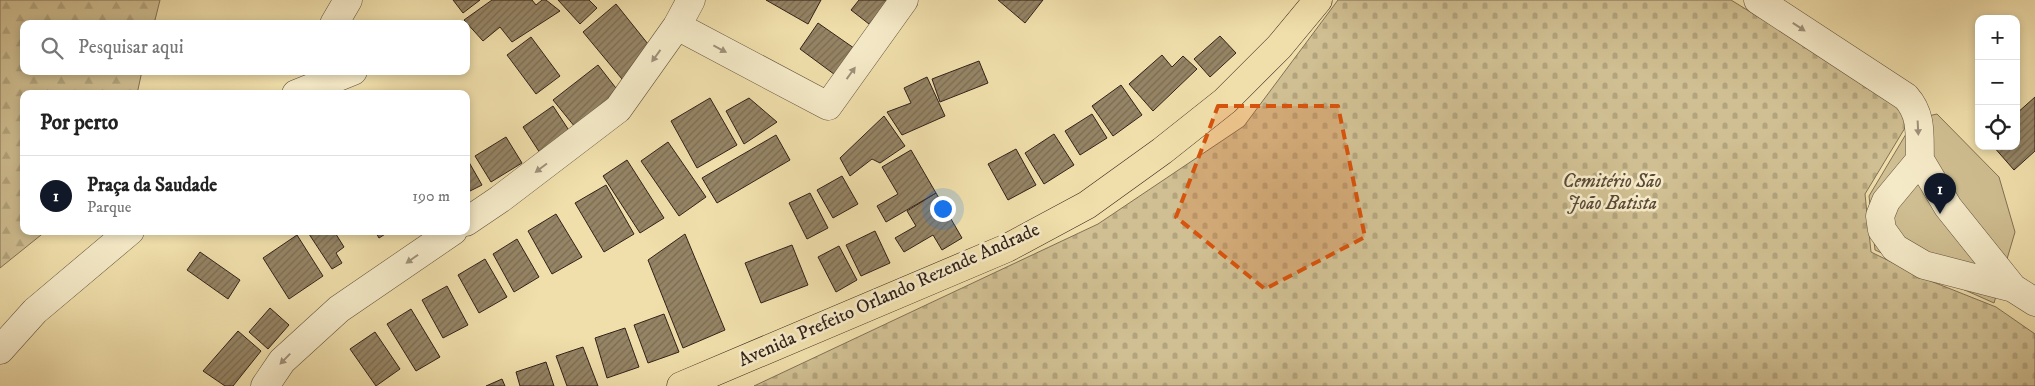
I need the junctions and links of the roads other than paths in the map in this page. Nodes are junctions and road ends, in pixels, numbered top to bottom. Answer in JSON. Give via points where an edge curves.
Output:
{"nodes":[{"id":1,"x":348,"y":0,"type":"edge"},
{"id":2,"x":691,"y":0,"type":"edge"},
{"id":3,"x":904,"y":0,"type":"edge"},
{"id":4,"x":1318,"y":0,"type":"edge"},
{"id":5,"x":1758,"y":0,"type":"edge"},
{"id":6,"x":336,"y":20,"type":"edge"},
{"id":7,"x":677,"y":26,"type":"junction"},
{"id":8,"x":304,"y":75,"type":"edge"},
{"id":9,"x":343,"y":75,"type":"edge"},
{"id":10,"x":297,"y":90,"type":"edge"},
{"id":11,"x":305,"y":90,"type":"edge"},
{"id":12,"x":1920,"y":160,"type":"junction"},
{"id":13,"x":470,"y":219,"type":"edge"},
{"id":14,"x":125,"y":235,"type":"edge"},
{"id":15,"x":446,"y":235,"type":"edge"},
{"id":16,"x":2024,"y":295,"type":"edge"},
{"id":17,"x":0,"y":350,"type":"edge"},
{"id":18,"x":689,"y":384,"type":"edge"},
{"id":19,"x":265,"y":386,"type":"edge"}],
"edges":[{"from":1,"to":6,"type":"street"},
{"from":2,"to":7,"type":"street"},
{"from":7,"to":3,"type":"street","one_way":true,"via":[[828,106]]},
{"from":4,"to":18,"type":"main road","name":"Avenida Prefeito Orlando Rezende Andrade","via":[[1225,101],[1087,204],[1007,248]]},
{"from":5,"to":12,"type":"street","one_way":true,"via":[[1906,97],[1918,114]]},
{"from":7,"to":13,"type":"street","one_way":true,"via":[[618,109]]},
{"from":8,"to":10,"type":"street"},
{"from":9,"to":11,"type":"street"},
{"from":12,"to":16,"type":"street","via":[[1948,206]]},
{"from":12,"to":16,"type":"street","via":[[1886,201],[1880,216],[1882,230],[1896,248],[1924,265]]},
{"from":14,"to":17,"type":"street","via":[[35,311]]},
{"from":15,"to":19,"type":"street","one_way":true,"via":[[340,309],[282,361]]}]}
